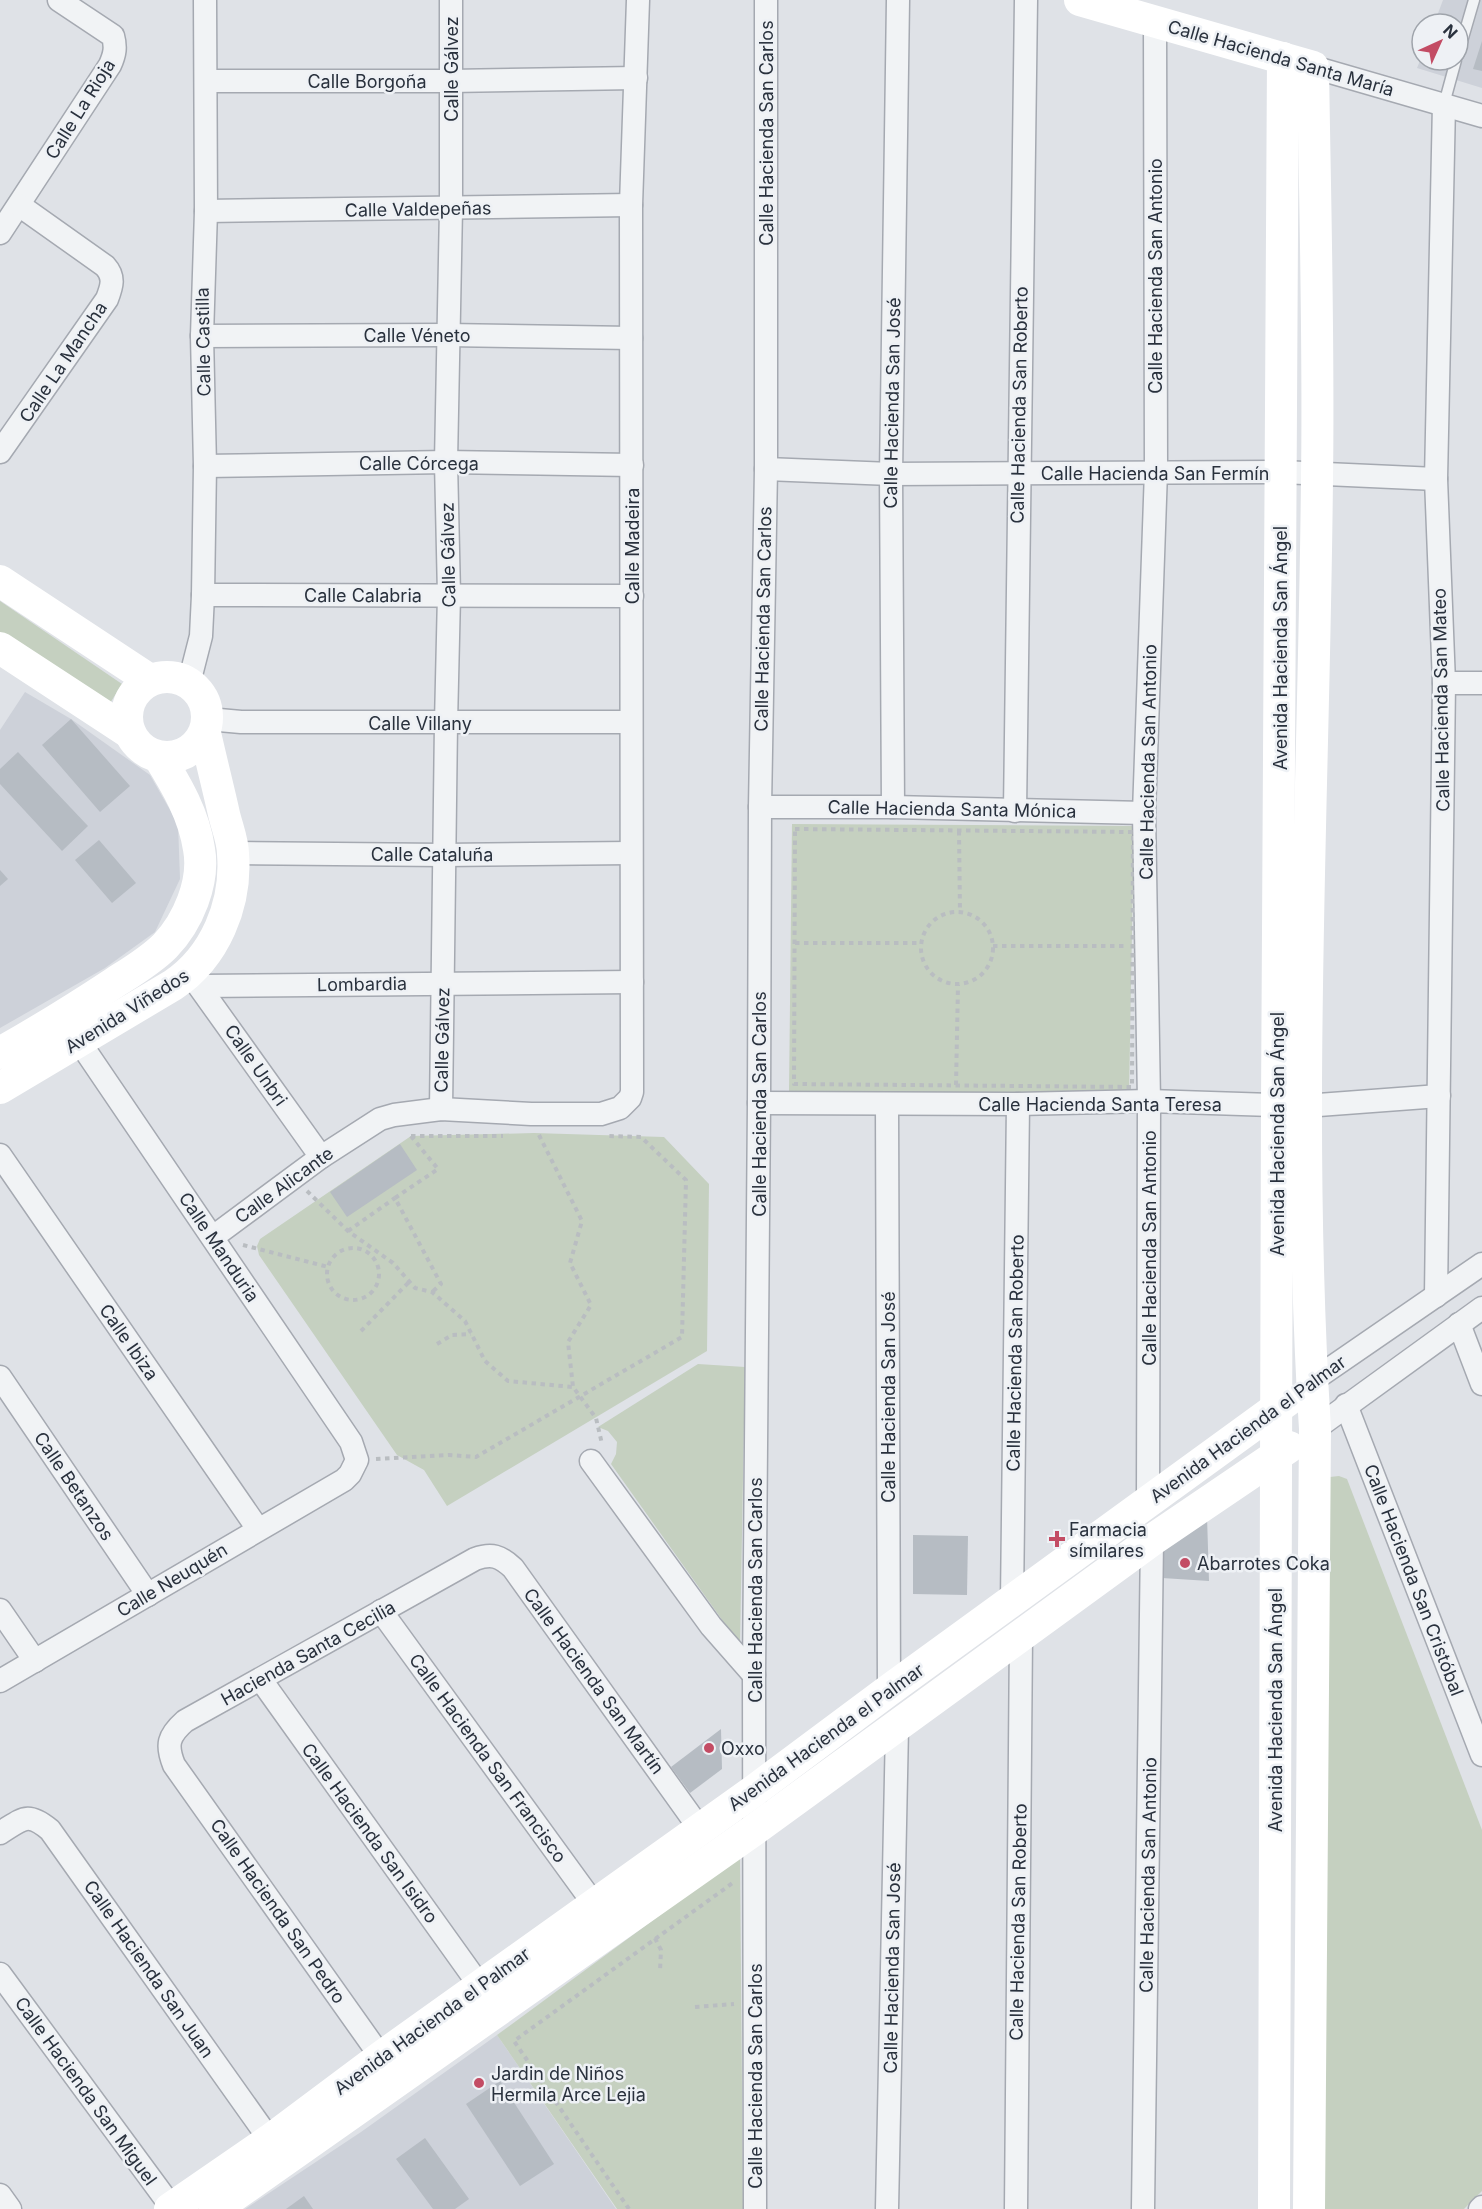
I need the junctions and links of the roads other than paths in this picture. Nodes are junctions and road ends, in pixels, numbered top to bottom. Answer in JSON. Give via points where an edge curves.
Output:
{"nodes":[{"id":1,"x":59,"y":0,"type":"edge"},
{"id":2,"x":205,"y":0,"type":"edge"},
{"id":3,"x":451,"y":0,"type":"edge"},
{"id":4,"x":638,"y":0,"type":"edge"},
{"id":5,"x":766,"y":0,"type":"edge"},
{"id":6,"x":898,"y":0,"type":"edge"},
{"id":7,"x":1026,"y":0,"type":"edge"},
{"id":8,"x":1080,"y":0,"type":"edge"},
{"id":9,"x":1155,"y":23,"type":"junction"},
{"id":10,"x":1283,"y":58,"type":"junction"},
{"id":11,"x":1313,"y":67,"type":"junction"},
{"id":12,"x":1453,"y":72,"type":"edge"},
{"id":13,"x":636,"y":78,"type":"junction"},
{"id":14,"x":206,"y":81,"type":"junction"},
{"id":15,"x":450,"y":81,"type":"junction"},
{"id":16,"x":1444,"y":104,"type":"junction"},
{"id":17,"x":1482,"y":116,"type":"edge"},
{"id":18,"x":19,"y":205,"type":"junction"},
{"id":19,"x":631,"y":206,"type":"junction"},
{"id":20,"x":452,"y":208,"type":"junction"},
{"id":21,"x":206,"y":211,"type":"junction"},
{"id":22,"x":0,"y":233,"type":"edge"},
{"id":23,"x":447,"y":335,"type":"junction"},
{"id":24,"x":202,"y":336,"type":"junction"},
{"id":25,"x":631,"y":338,"type":"junction"},
{"id":26,"x":0,"y":452,"type":"edge"},
{"id":27,"x":446,"y":462,"type":"junction"},
{"id":28,"x":632,"y":465,"type":"junction"},
{"id":29,"x":206,"y":466,"type":"junction"},
{"id":30,"x":766,"y":469,"type":"junction"},
{"id":31,"x":1155,"y":471,"type":"junction"},
{"id":32,"x":1282,"y":472,"type":"junction"},
{"id":33,"x":1018,"y":473,"type":"junction"},
{"id":34,"x":891,"y":474,"type":"junction"},
{"id":35,"x":1317,"y":475,"type":"junction"},
{"id":36,"x":1436,"y":479,"type":"junction"},
{"id":37,"x":0,"y":581,"type":"edge"},
{"id":38,"x":203,"y":595,"type":"junction"},
{"id":39,"x":449,"y":595,"type":"junction"},
{"id":40,"x":632,"y":596,"type":"junction"},
{"id":41,"x":0,"y":648,"type":"edge"},
{"id":42,"x":150,"y":680,"type":"junction"},
{"id":43,"x":189,"y":683,"type":"junction"},
{"id":44,"x":1444,"y":683,"type":"junction"},
{"id":45,"x":1482,"y":683,"type":"edge"},
{"id":46,"x":632,"y":722,"type":"junction"},
{"id":47,"x":446,"y":723,"type":"junction"},
{"id":48,"x":206,"y":726,"type":"junction"},
{"id":49,"x":130,"y":733,"type":"junction"},
{"id":50,"x":159,"y":757,"type":"junction"},
{"id":51,"x":760,"y":807,"type":"junction"},
{"id":52,"x":893,"y":807,"type":"junction"},
{"id":53,"x":1015,"y":811,"type":"junction"},
{"id":54,"x":1144,"y":813,"type":"junction"},
{"id":55,"x":234,"y":853,"type":"junction"},
{"id":56,"x":632,"y":853,"type":"junction"},
{"id":57,"x":444,"y":855,"type":"junction"},
{"id":58,"x":195,"y":980,"type":"junction"},
{"id":59,"x":632,"y":982,"type":"junction"},
{"id":60,"x":443,"y":984,"type":"junction"},
{"id":61,"x":71,"y":1029,"type":"junction"},
{"id":62,"x":0,"y":1053,"type":"edge"},
{"id":63,"x":0,"y":1088,"type":"edge"},
{"id":64,"x":632,"y":1092,"type":"joint"},
{"id":65,"x":1439,"y":1096,"type":"junction"},
{"id":66,"x":1149,"y":1101,"type":"junction"},
{"id":67,"x":759,"y":1103,"type":"junction"},
{"id":68,"x":887,"y":1104,"type":"junction"},
{"id":69,"x":1018,"y":1104,"type":"junction"},
{"id":70,"x":1291,"y":1106,"type":"junction"},
{"id":71,"x":441,"y":1109,"type":"junction"},
{"id":72,"x":0,"y":1155,"type":"edge"},
{"id":73,"x":321,"y":1157,"type":"junction"},
{"id":74,"x":213,"y":1237,"type":"junction"},
{"id":75,"x":1482,"y":1264,"type":"edge"},
{"id":76,"x":1436,"y":1296,"type":"junction"},
{"id":77,"x":1482,"y":1308,"type":"edge"},
{"id":78,"x":1459,"y":1324,"type":"junction"},
{"id":79,"x":0,"y":1377,"type":"edge"},
{"id":80,"x":1312,"y":1381,"type":"junction"},
{"id":81,"x":1482,"y":1384,"type":"edge"},
{"id":82,"x":1346,"y":1405,"type":"junction"},
{"id":83,"x":1277,"y":1409,"type":"junction"},
{"id":84,"x":1316,"y":1429,"type":"junction"},
{"id":85,"x":1276,"y":1456,"type":"junction"},
{"id":86,"x":591,"y":1461,"type":"road end"},
{"id":87,"x":344,"y":1480,"type":"joint"},
{"id":88,"x":1148,"y":1501,"type":"junction"},
{"id":89,"x":258,"y":1529,"type":"junction"},
{"id":90,"x":1152,"y":1540,"type":"junction"},
{"id":91,"x":476,"y":1559,"type":"joint"},
{"id":92,"x":148,"y":1595,"type":"junction"},
{"id":93,"x":1012,"y":1601,"type":"junction"},
{"id":94,"x":0,"y":1610,"type":"edge"},
{"id":95,"x":381,"y":1611,"type":"junction"},
{"id":96,"x":1021,"y":1635,"type":"junction"},
{"id":97,"x":35,"y":1660,"type":"junction"},
{"id":98,"x":754,"y":1675,"type":"junction"},
{"id":99,"x":261,"y":1680,"type":"junction"},
{"id":100,"x":0,"y":1681,"type":"edge"},
{"id":101,"x":889,"y":1690,"type":"junction"},
{"id":102,"x":897,"y":1728,"type":"junction"},
{"id":103,"x":1482,"y":1755,"type":"edge"},
{"id":104,"x":174,"y":1765,"type":"joint"},
{"id":105,"x":755,"y":1790,"type":"junction"},
{"id":106,"x":8,"y":1828,"type":"edge"},
{"id":107,"x":700,"y":1829,"type":"junction"},
{"id":108,"x":754,"y":1830,"type":"junction"},
{"id":109,"x":594,"y":1904,"type":"junction"},
{"id":110,"x":0,"y":1974,"type":"edge"},
{"id":111,"x":480,"y":1986,"type":"junction"},
{"id":112,"x":381,"y":2057,"type":"junction"},
{"id":113,"x":270,"y":2140,"type":"junction"},
{"id":114,"x":0,"y":2195,"type":"edge"},
{"id":115,"x":10,"y":2209,"type":"edge"},
{"id":116,"x":171,"y":2209,"type":"edge"},
{"id":117,"x":215,"y":2209,"type":"edge"},
{"id":118,"x":755,"y":2209,"type":"edge"},
{"id":119,"x":887,"y":2209,"type":"edge"},
{"id":120,"x":1016,"y":2209,"type":"edge"},
{"id":121,"x":1143,"y":2209,"type":"edge"},
{"id":122,"x":1274,"y":2209,"type":"edge"},
{"id":123,"x":1309,"y":2209,"type":"edge"}],
"edges":[{"from":1,"to":18,"type":"street","name":"Calle La Rioja","via":[[113,36],[116,46],[110,65]]},
{"from":2,"to":14,"type":"street","name":"Calle Castilla"},
{"from":3,"to":15,"type":"street","name":"Calle Gálvez"},
{"from":4,"to":13,"type":"street","name":"Calle Madeira"},
{"from":5,"to":30,"type":"street","name":"Calle Hacienda San Carlos"},
{"from":6,"to":34,"type":"street","name":"Calle Hacienda San José"},
{"from":7,"to":33,"type":"street","name":"Calle Hacienda San Roberto"},
{"from":8,"to":9,"type":"street","name":"Calle Hacienda Santa María"},
{"from":9,"to":10,"type":"street","name":"Calle Hacienda Santa María"},
{"from":9,"to":31,"type":"street","name":"Calle Hacienda San Antonio"},
{"from":10,"to":11,"type":"street","name":"Calle Hacienda Santa María"},
{"from":10,"to":32,"type":"street","name":"Avenida Hacienda San Ángel"},
{"from":11,"to":16,"type":"street","name":"Calle Hacienda Santa María"},
{"from":11,"to":35,"type":"street","name":"Avenida Hacienda San Ángel"},
{"from":12,"to":16,"type":"lane"},
{"from":13,"to":15,"type":"street","name":"Calle Borgoña"},
{"from":13,"to":19,"type":"street","name":"Calle Madeira"},
{"from":14,"to":15,"type":"street","name":"Calle Borgoña"},
{"from":14,"to":21,"type":"street","name":"Calle Castilla"},
{"from":15,"to":20,"type":"street","name":"Calle Gálvez"},
{"from":16,"to":17,"type":"street","name":"Calle Hacienda Santa María"},
{"from":16,"to":36,"type":"street","name":"Calle Hacienda San Mateo"},
{"from":18,"to":22,"type":"street","name":"Calle La Rioja"},
{"from":18,"to":26,"type":"street","name":"Calle La Mancha","via":[[105,266],[112,280],[107,299]]},
{"from":19,"to":20,"type":"street","name":"Calle Valdepeñas"},
{"from":19,"to":25,"type":"street","name":"Calle Madeira"},
{"from":20,"to":21,"type":"street","name":"Calle Valdepeñas"},
{"from":20,"to":23,"type":"street","name":"Calle Gálvez"},
{"from":21,"to":24,"type":"street","name":"Calle Castilla"},
{"from":23,"to":24,"type":"street","name":"Calle Véneto"},
{"from":23,"to":25,"type":"street","name":"Calle Véneto"},
{"from":23,"to":27,"type":"street","name":"Calle Gálvez"},
{"from":24,"to":29,"type":"street","name":"Calle Castilla"},
{"from":25,"to":28,"type":"street","name":"Calle Madeira"},
{"from":27,"to":28,"type":"street","name":"Calle Córcega"},
{"from":27,"to":29,"type":"street","name":"Calle Córcega"},
{"from":27,"to":39,"type":"street","name":"Calle Gálvez"},
{"from":28,"to":40,"type":"street","name":"Calle Madeira"},
{"from":29,"to":38,"type":"street","name":"Calle Castilla"},
{"from":30,"to":34,"type":"street","name":"Calle Hacienda San Fermín"},
{"from":30,"to":51,"type":"street","name":"Calle Hacienda San Carlos"},
{"from":31,"to":32,"type":"street","name":"Calle Hacienda San Fermín"},
{"from":31,"to":33,"type":"street","name":"Calle Hacienda San Fermín"},
{"from":31,"to":54,"type":"street","name":"Calle Hacienda San Antonio"},
{"from":32,"to":35,"type":"street","name":"Calle Hacienda San Fermín"},
{"from":32,"to":70,"type":"street","name":"Avenida Hacienda San Ángel"},
{"from":33,"to":34,"type":"street","name":"Calle Hacienda San Fermín"},
{"from":33,"to":53,"type":"street","name":"Calle Hacienda San Roberto"},
{"from":34,"to":52,"type":"street","name":"Calle Hacienda San José"},
{"from":35,"to":36,"type":"street","name":"Calle Hacienda San Fermín"},
{"from":35,"to":70,"type":"street","name":"Avenida Hacienda San Ángel"},
{"from":36,"to":44,"type":"street","name":"Calle Hacienda San Mateo"},
{"from":37,"to":42,"type":"street"},
{"from":38,"to":39,"type":"street","name":"Calle Calabria"},
{"from":38,"to":43,"type":"street","name":"Calle Castilla","via":[[201,636]]},
{"from":39,"to":40,"type":"street","name":"Calle Calabria"},
{"from":39,"to":47,"type":"street","name":"Calle Gálvez"},
{"from":40,"to":46,"type":"street","name":"Calle Madeira"},
{"from":41,"to":49,"type":"street"},
{"from":42,"to":43,"type":"street","via":[[176,678]]},
{"from":42,"to":49,"type":"street","via":[[132,696],[127,708]]},
{"from":43,"to":48,"type":"street","via":[[206,705]]},
{"from":44,"to":45,"type":"street"},
{"from":44,"to":65,"type":"street","name":"Calle Hacienda San Mateo"},
{"from":46,"to":47,"type":"street","name":"Calle Villany"},
{"from":46,"to":56,"type":"street","name":"Calle Madeira"},
{"from":47,"to":48,"type":"street","name":"Calle Villany","via":[[241,722]]},
{"from":47,"to":57,"type":"street","name":"Calle Gálvez"},
{"from":48,"to":50,"type":"street","via":[[197,745],[186,753],[173,758]]},
{"from":48,"to":55,"type":"street","name":"Avenida Viñedos"},
{"from":49,"to":50,"type":"street","via":[[142,748]]},
{"from":50,"to":61,"type":"street","name":"Avenida Viñedos","via":[[181,793],[200,851],[194,898],[178,929],[153,957]]},
{"from":51,"to":52,"type":"street","name":"Calle Hacienda Santa Mónica"},
{"from":51,"to":67,"type":"street","name":"Calle Hacienda San Carlos"},
{"from":52,"to":53,"type":"street","name":"Calle Hacienda Santa Mónica"},
{"from":53,"to":54,"type":"street","name":"Calle Hacienda Santa Mónica"},
{"from":54,"to":66,"type":"street","name":"Calle Hacienda San Antonio"},
{"from":55,"to":57,"type":"street","name":"Calle Cataluña"},
{"from":55,"to":58,"type":"street","name":"Avenida Viñedos","via":[[233,881],[224,919]]},
{"from":56,"to":57,"type":"street","name":"Calle Cataluña"},
{"from":56,"to":59,"type":"street","name":"Calle Madeira"},
{"from":57,"to":60,"type":"street","name":"Calle Gálvez"},
{"from":58,"to":60,"type":"street","name":"Lombardia"},
{"from":58,"to":61,"type":"street","name":"Avenida Viñedos"},
{"from":58,"to":73,"type":"street","name":"Calle Unbri"},
{"from":59,"to":60,"type":"street","name":"Lombardia"},
{"from":59,"to":64,"type":"street","name":"Calle Madeira"},
{"from":60,"to":71,"type":"street","name":"Calle Gálvez"},
{"from":61,"to":62,"type":"street","name":"Avenida Viñedos"},
{"from":61,"to":63,"type":"street","name":"Avenida Viñedos"},
{"from":61,"to":74,"type":"street","name":"Calle Manduria"},
{"from":64,"to":71,"type":"street","name":"Calle Alicante","via":[[620,1108],[601,1114]]},
{"from":65,"to":70,"type":"street","name":"Calle Hacienda Santa Teresa"},
{"from":65,"to":76,"type":"street","name":"Calle Hacienda San Mateo"},
{"from":66,"to":69,"type":"street","name":"Calle Hacienda Santa Teresa"},
{"from":66,"to":70,"type":"street","name":"Calle Hacienda Santa Teresa"},
{"from":66,"to":88,"type":"street","name":"Calle Hacienda San Antonio"},
{"from":67,"to":68,"type":"street","name":"Calle Hacienda Santa Teresa"},
{"from":67,"to":98,"type":"street","name":"Calle Hacienda San Carlos"},
{"from":68,"to":69,"type":"street","name":"Calle Hacienda Santa Teresa"},
{"from":68,"to":101,"type":"street","name":"Calle Hacienda San José"},
{"from":69,"to":93,"type":"street","name":"Calle Hacienda San Roberto"},
{"from":70,"to":80,"type":"street","name":"Avenida Hacienda San Ángel"},
{"from":70,"to":83,"type":"street","name":"Avenida Hacienda San Ángel"},
{"from":71,"to":73,"type":"street","name":"Calle Alicante","via":[[380,1119]]},
{"from":72,"to":89,"type":"street","name":"Calle Ibiza"},
{"from":73,"to":74,"type":"street","name":"Calle Alicante"},
{"from":74,"to":87,"type":"street","name":"Calle Manduria","via":[[351,1442],[357,1460]]},
{"from":75,"to":76,"type":"street","name":"Avenida Hacienda el Palmar"},
{"from":76,"to":80,"type":"street","name":"Avenida Hacienda el Palmar"},
{"from":77,"to":78,"type":"street","name":"Avenida Hacienda el Palmar"},
{"from":78,"to":81,"type":"street"},
{"from":78,"to":82,"type":"street","name":"Avenida Hacienda el Palmar"},
{"from":79,"to":92,"type":"street","name":"Calle Betanzos"},
{"from":80,"to":83,"type":"street","name":"Avenida Hacienda el Palmar"},
{"from":80,"to":84,"type":"street","name":"Avenida Hacienda San Ángel"},
{"from":82,"to":84,"type":"street","name":"Avenida Hacienda el Palmar"},
{"from":82,"to":103,"type":"street","name":"Calle Hacienda San Cristóbal"},
{"from":83,"to":85,"type":"street","name":"Avenida Hacienda San Ángel"},
{"from":83,"to":88,"type":"street","name":"Avenida Hacienda el Palmar"},
{"from":84,"to":85,"type":"street","name":"Avenida Hacienda el Palmar"},
{"from":84,"to":123,"type":"street","name":"Avenida Hacienda San Ángel"},
{"from":85,"to":90,"type":"street","name":"Avenida Hacienda el Palmar"},
{"from":85,"to":122,"type":"street","name":"Avenida Hacienda San Ángel"},
{"from":86,"to":98,"type":"street","via":[[711,1626]]},
{"from":87,"to":89,"type":"street","name":"Calle Neuquén"},
{"from":88,"to":93,"type":"street","name":"Avenida Hacienda el Palmar"},
{"from":89,"to":92,"type":"street","name":"Calle Neuquén"},
{"from":90,"to":96,"type":"street","name":"Avenida Hacienda el Palmar"},
{"from":90,"to":121,"type":"street","name":"Calle Hacienda San Antonio"},
{"from":91,"to":95,"type":"street","name":"Hacienda Santa Cecilia"},
{"from":91,"to":107,"type":"street","name":"Calle Hacienda San Martín","via":[[495,1555],[513,1568]]},
{"from":92,"to":97,"type":"street","name":"Calle Neuquén"},
{"from":93,"to":101,"type":"street","name":"Avenida Hacienda el Palmar"},
{"from":94,"to":97,"type":"street"},
{"from":95,"to":99,"type":"street","name":"Hacienda Santa Cecilia"},
{"from":95,"to":109,"type":"street","name":"Calle Hacienda San Francisco"},
{"from":96,"to":102,"type":"street","name":"Avenida Hacienda el Palmar"},
{"from":96,"to":120,"type":"street","name":"Calle Hacienda San Roberto"},
{"from":97,"to":100,"type":"street","name":"Calle Neuquén"},
{"from":98,"to":105,"type":"street","name":"Calle Hacienda San Carlos"},
{"from":99,"to":104,"type":"street","name":"Hacienda Santa Cecilia","via":[[177,1728],[168,1750]]},
{"from":99,"to":111,"type":"street","name":"Calle Hacienda San Isidro"},
{"from":101,"to":105,"type":"street","name":"Avenida Hacienda el Palmar"},
{"from":102,"to":108,"type":"street","name":"Avenida Hacienda el Palmar"},
{"from":102,"to":119,"type":"street","name":"Calle Hacienda San José"},
{"from":104,"to":112,"type":"street","name":"Calle Hacienda San Pedro"},
{"from":105,"to":107,"type":"street","name":"Avenida Hacienda el Palmar"},
{"from":105,"to":108,"type":"street","name":"Calle Hacienda San Carlos"},
{"from":106,"to":113,"type":"street","name":"Calle Hacienda San Juan","via":[[32,1818],[51,1830]]},
{"from":107,"to":109,"type":"street","name":"Avenida Hacienda el Palmar"},
{"from":108,"to":117,"type":"street","name":"Avenida Hacienda el Palmar"},
{"from":108,"to":118,"type":"street","name":"Calle Hacienda San Carlos"},
{"from":109,"to":111,"type":"street","name":"Avenida Hacienda el Palmar"},
{"from":110,"to":116,"type":"street","name":"Calle Hacienda San Miguel"},
{"from":111,"to":112,"type":"street","name":"Avenida Hacienda el Palmar"},
{"from":112,"to":113,"type":"street","name":"Avenida Hacienda el Palmar"},
{"from":113,"to":116,"type":"street","name":"Avenida Hacienda el Palmar"},
{"from":114,"to":115,"type":"street"}]}
